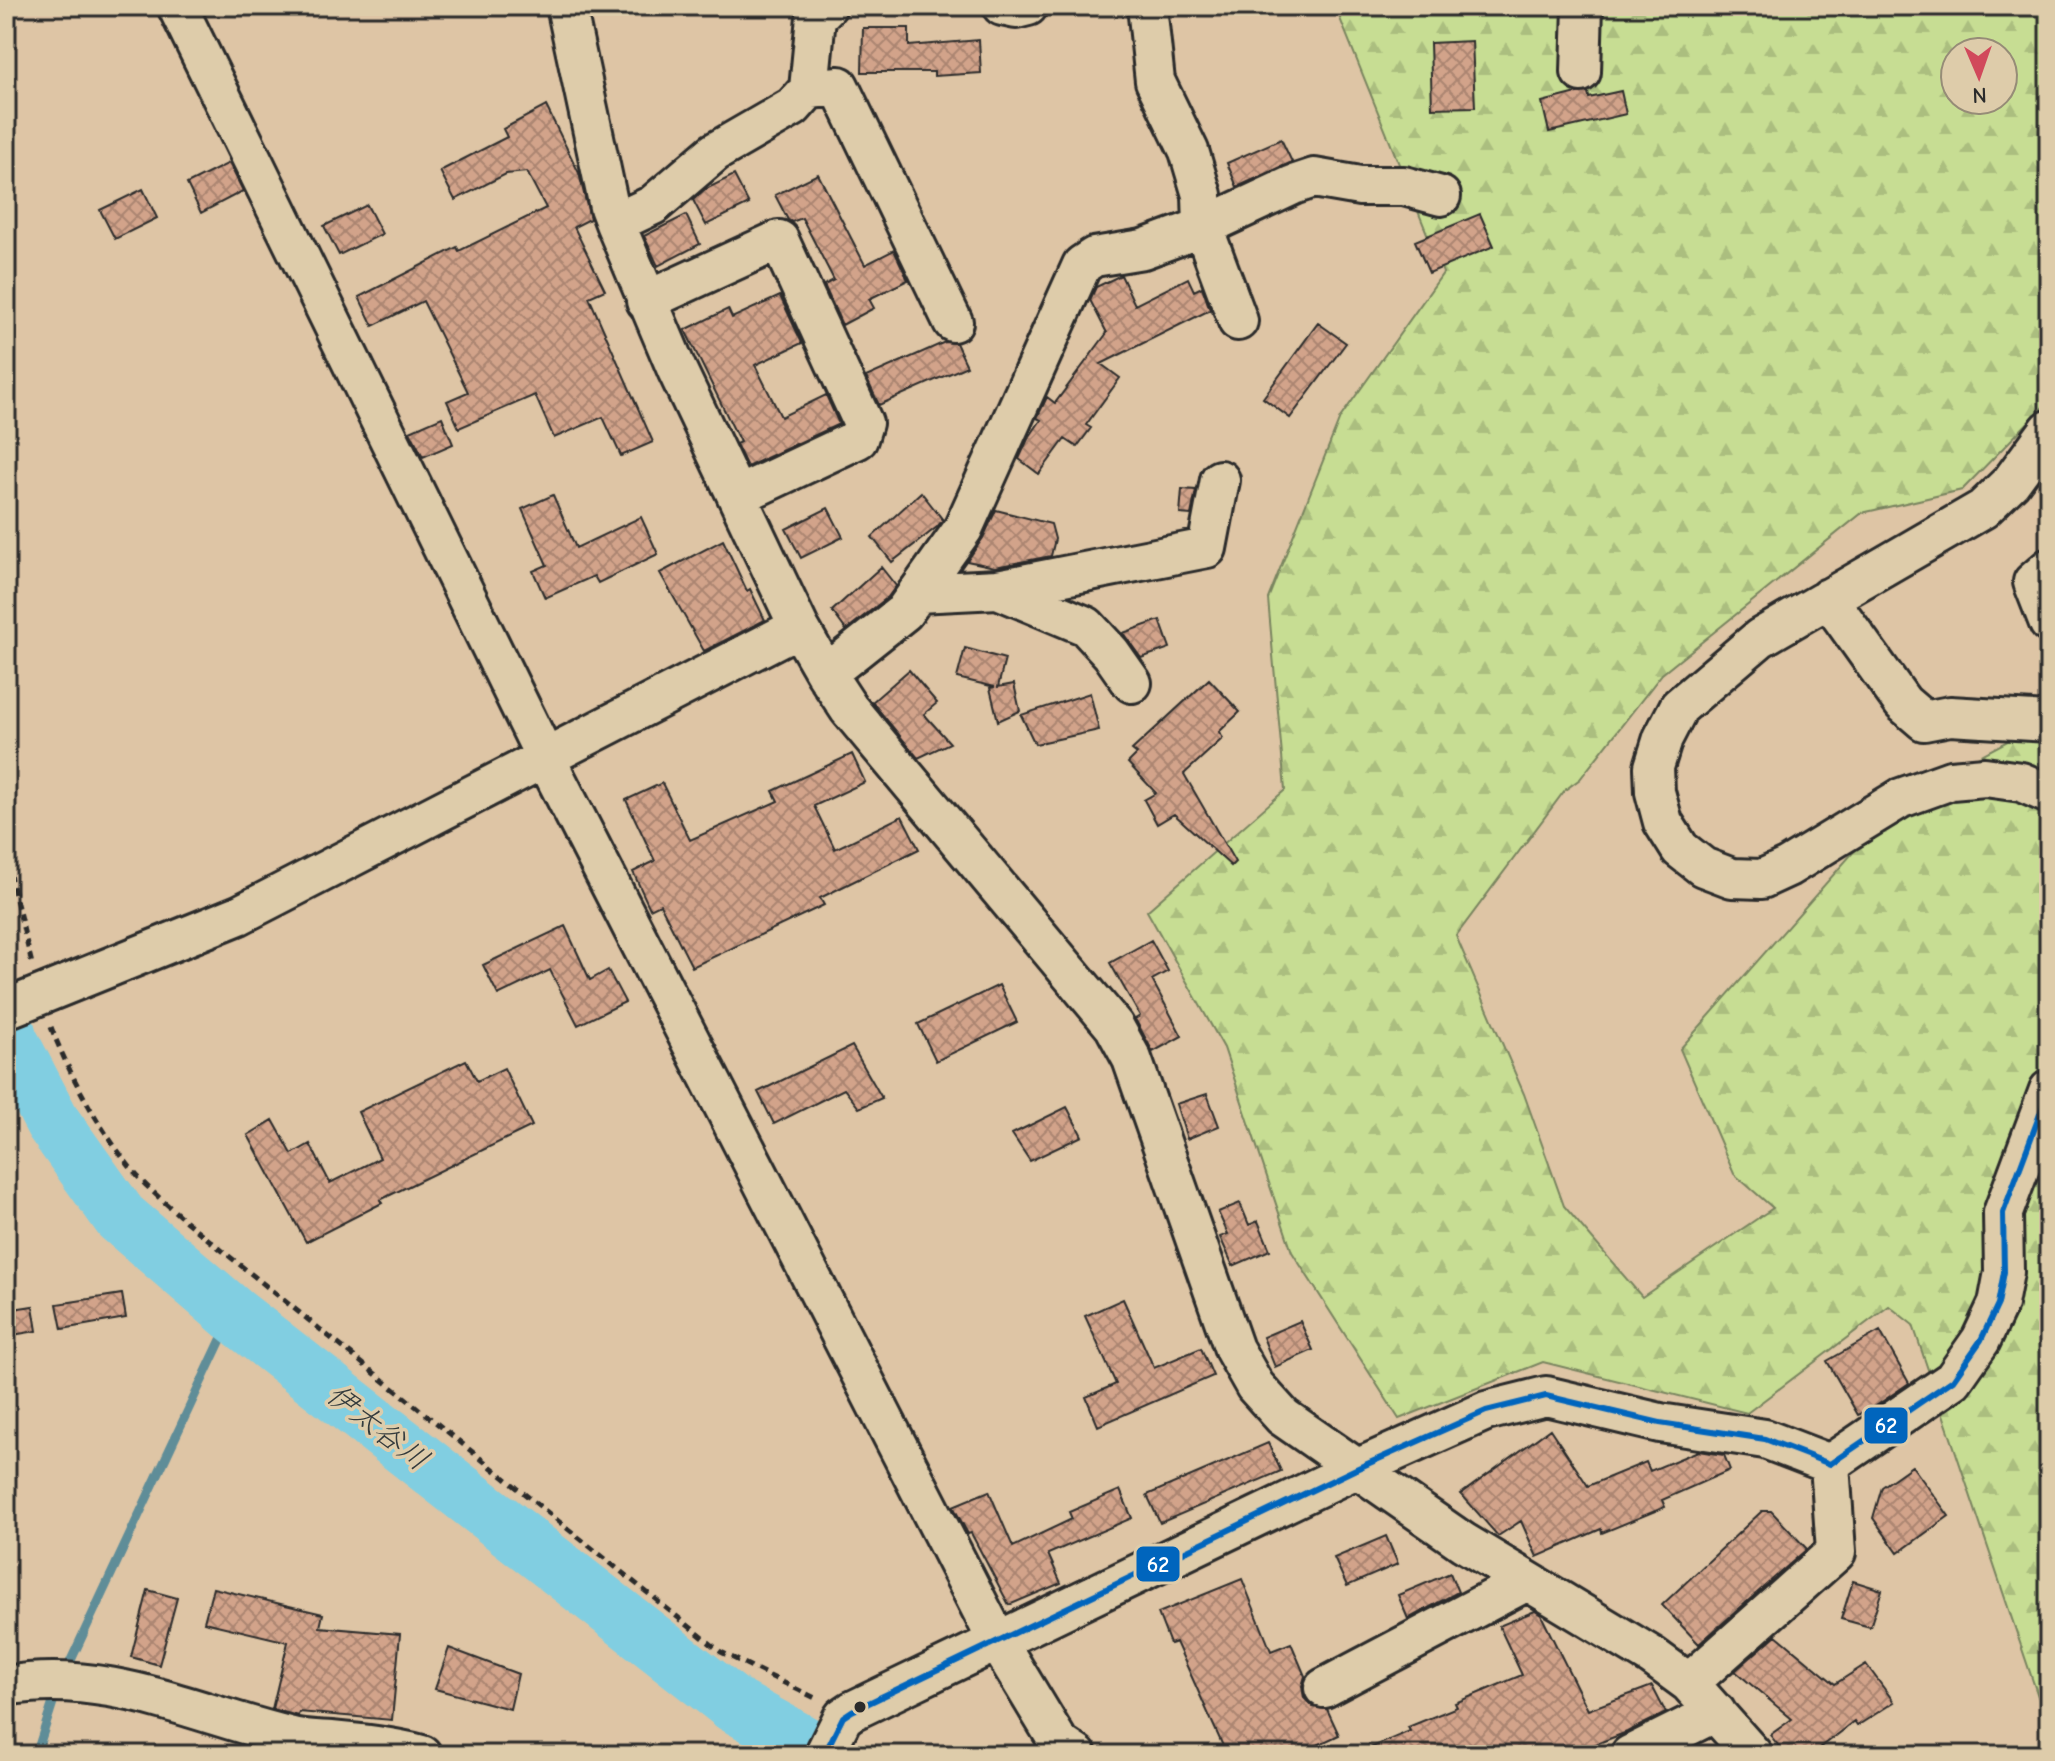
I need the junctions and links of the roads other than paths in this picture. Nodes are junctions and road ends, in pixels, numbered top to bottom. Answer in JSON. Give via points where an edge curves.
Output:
{"nodes":[{"id":1,"x":177,"y":6,"type":"edge"},
{"id":2,"x":566,"y":6,"type":"edge"},
{"id":3,"x":1002,"y":6,"type":"edge"},
{"id":4,"x":1028,"y":6,"type":"edge"},
{"id":5,"x":1147,"y":6,"type":"edge"},
{"id":6,"x":1583,"y":6,"type":"edge"},
{"id":7,"x":820,"y":10,"type":"edge"},
{"id":8,"x":1581,"y":72,"type":"dead end"},
{"id":9,"x":809,"y":89,"type":"junction"},
{"id":10,"x":1441,"y":196,"type":"dead end"},
{"id":11,"x":615,"y":223,"type":"junction"},
{"id":12,"x":1203,"y":227,"type":"junction"},
{"id":13,"x":646,"y":301,"type":"junction"},
{"id":14,"x":1238,"y":321,"type":"dead end"},
{"id":15,"x":953,"y":322,"type":"dead end"},
{"id":16,"x":2047,"y":438,"type":"edge"},
{"id":17,"x":1220,"y":480,"type":"dead end"},
{"id":18,"x":737,"y":496,"type":"junction"},
{"id":19,"x":2049,"y":568,"type":"edge"},
{"id":20,"x":998,"y":589,"type":"junction"},
{"id":21,"x":917,"y":593,"type":"junction"},
{"id":22,"x":1828,"y":598,"type":"junction"},
{"id":23,"x":2049,"y":623,"type":"edge"},
{"id":24,"x":799,"y":627,"type":"junction"},
{"id":25,"x":826,"y":674,"type":"junction"},
{"id":26,"x":1132,"y":683,"type":"dead end"},
{"id":27,"x":2049,"y":722,"type":"edge"},
{"id":28,"x":546,"y":759,"type":"junction"},
{"id":29,"x":2049,"y":794,"type":"edge"},
{"id":30,"x":27,"y":1001,"type":"edge"},
{"id":31,"x":2049,"y":1090,"type":"edge"},
{"id":32,"x":1830,"y":1464,"type":"junction"},
{"id":33,"x":1356,"y":1469,"type":"junction"},
{"id":34,"x":1527,"y":1581,"type":"junction"},
{"id":35,"x":998,"y":1642,"type":"junction"},
{"id":36,"x":1689,"y":1683,"type":"junction"},
{"id":37,"x":6,"y":1686,"type":"edge"},
{"id":38,"x":1324,"y":1688,"type":"dead end"},
{"id":39,"x":1716,"y":1712,"type":"junction"},
{"id":40,"x":307,"y":1747,"type":"edge"},
{"id":41,"x":373,"y":1750,"type":"edge"},
{"id":42,"x":422,"y":1755,"type":"edge"},
{"id":43,"x":824,"y":1755,"type":"edge"},
{"id":44,"x":1077,"y":1755,"type":"edge"},
{"id":45,"x":1630,"y":1755,"type":"edge"},
{"id":46,"x":1753,"y":1755,"type":"edge"}],
"edges":[{"from":1,"to":28,"type":"street"},
{"from":2,"to":11,"type":"street"},
{"from":3,"to":4,"type":"street"},
{"from":5,"to":12,"type":"street","via":[[1155,81],[1189,151],[1202,195]]},
{"from":6,"to":8,"type":"street"},
{"from":7,"to":9,"type":"street"},
{"from":9,"to":11,"type":"street","via":[[793,107],[715,152],[653,205]]},
{"from":9,"to":15,"type":"street","via":[[839,86]]},
{"from":10,"to":12,"type":"street","via":[[1404,186],[1314,178]]},
{"from":11,"to":13,"type":"street"},
{"from":12,"to":14,"type":"street"},
{"from":12,"to":21,"type":"street","via":[[1143,249],[1094,257],[1082,265],[963,529]]},
{"from":13,"to":18,"type":"street"},
{"from":13,"to":18,"type":"street","via":[[779,240],[863,423],[858,439]]},
{"from":16,"to":22,"type":"street","via":[[1983,509]]},
{"from":17,"to":20,"type":"street","via":[[1207,548]]},
{"from":18,"to":24,"type":"street"},
{"from":19,"to":23,"type":"street","via":[[2033,582]]},
{"from":20,"to":21,"type":"street"},
{"from":20,"to":26,"type":"street","via":[[1086,626]]},
{"from":21,"to":25,"type":"street","via":[[904,612]]},
{"from":22,"to":27,"type":"street","via":[[1903,703],[1924,721],[1950,716]]},
{"from":22,"to":29,"type":"street","via":[[1760,638],[1679,707],[1654,767],[1663,822],[1680,849],[1703,867],[1732,878],[1762,879],[1901,798],[1951,780],[2021,782]]},
{"from":24,"to":25,"type":"street"},
{"from":24,"to":28,"type":"street"},
{"from":25,"to":33,"type":"street","via":[[849,709],[1114,1026],[1132,1059],[1234,1349],[1255,1386],[1283,1417]]},
{"from":28,"to":30,"type":"street","via":[[239,915]]},
{"from":28,"to":35,"type":"street"},
{"from":31,"to":32,"type":"street","via":[[2003,1213],[2004,1272],[1998,1304],[1981,1340],[1953,1380]]},
{"from":32,"to":33,"type":"street","via":[[1765,1439],[1660,1423],[1546,1396],[1486,1411]]},
{"from":32,"to":36,"type":"street","via":[[1836,1552]]},
{"from":33,"to":34,"type":"street"},
{"from":33,"to":35,"type":"street"},
{"from":34,"to":36,"type":"street"},
{"from":34,"to":38,"type":"street"},
{"from":35,"to":43,"type":"street","via":[[848,1714]]},
{"from":35,"to":44,"type":"street","via":[[1059,1743]]},
{"from":36,"to":39,"type":"street"},
{"from":37,"to":40,"type":"street","via":[[65,1680],[134,1692],[291,1737]]},
{"from":39,"to":45,"type":"street"},
{"from":39,"to":46,"type":"street"},
{"from":40,"to":41,"type":"street"},
{"from":41,"to":42,"type":"street"}]}
